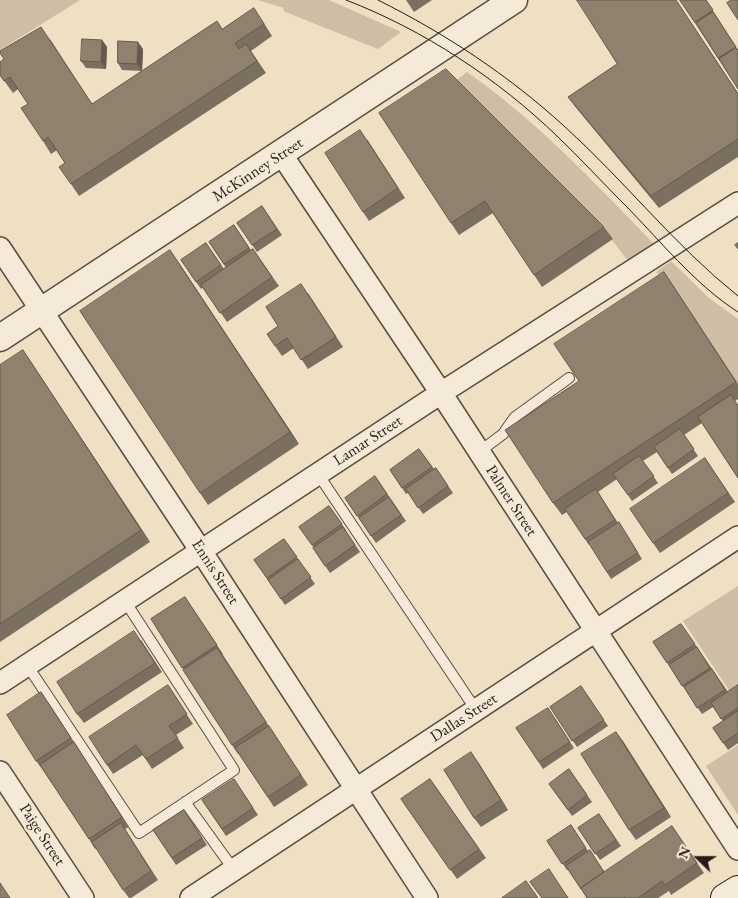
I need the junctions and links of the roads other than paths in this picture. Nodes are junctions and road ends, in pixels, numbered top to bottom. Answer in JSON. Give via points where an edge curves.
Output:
{"nodes":[{"id":1,"x":514,"y":0,"type":"edge"},
{"id":2,"x":282,"y":154,"type":"junction"},
{"id":3,"x":738,"y":203,"type":"edge"},
{"id":4,"x":0,"y":248,"type":"edge"},
{"id":5,"x":42,"y":311,"type":"junction"},
{"id":6,"x":0,"y":338,"type":"edge"},
{"id":7,"x":569,"y":378,"type":"edge"},
{"id":8,"x":441,"y":394,"type":"junction"},
{"id":9,"x":479,"y":452,"type":"junction"},
{"id":10,"x":318,"y":474,"type":"junction"},
{"id":11,"x":738,"y":537,"type":"edge"},
{"id":12,"x":201,"y":551,"type":"junction"},
{"id":13,"x":125,"y":601,"type":"junction"},
{"id":14,"x":596,"y":631,"type":"junction"},
{"id":15,"x":28,"y":665,"type":"junction"},
{"id":16,"x":0,"y":683,"type":"edge"},
{"id":17,"x":476,"y":710,"type":"junction"},
{"id":18,"x":0,"y":772,"type":"edge"},
{"id":19,"x":355,"y":790,"type":"junction"},
{"id":20,"x":185,"y":802,"type":"junction"},
{"id":21,"x":738,"y":849,"type":"edge"},
{"id":22,"x":234,"y":870,"type":"junction"},
{"id":23,"x":738,"y":890,"type":"edge"},
{"id":24,"x":84,"y":898,"type":"edge"},
{"id":25,"x":191,"y":898,"type":"edge"},
{"id":26,"x":427,"y":898,"type":"edge"},
{"id":27,"x":725,"y":898,"type":"edge"}],
"edges":[{"from":1,"to":2,"type":"street","name":"McKinney Street"},
{"from":2,"to":5,"type":"street","name":"McKinney Street"},
{"from":2,"to":8,"type":"street","name":"Palmer Street"},
{"from":3,"to":8,"type":"street","name":"Lamar Street"},
{"from":4,"to":5,"type":"street","name":"Ennis Street"},
{"from":5,"to":6,"type":"street","name":"McKinney Street"},
{"from":5,"to":12,"type":"street","name":"Ennis Street"},
{"from":7,"to":9,"type":"lane","via":[[515,417],[504,434]]},
{"from":8,"to":9,"type":"street","name":"Palmer Street"},
{"from":8,"to":10,"type":"street","name":"Lamar Street"},
{"from":9,"to":14,"type":"street","name":"Palmer Street"},
{"from":10,"to":12,"type":"street","name":"Lamar Street"},
{"from":10,"to":17,"type":"lane"},
{"from":11,"to":14,"type":"street","name":"Dallas Street"},
{"from":12,"to":13,"type":"street","name":"Lamar Street"},
{"from":12,"to":19,"type":"street","name":"Ennis Street"},
{"from":13,"to":15,"type":"street","name":"Lamar Street"},
{"from":13,"to":20,"type":"lane","via":[[234,770]]},
{"from":14,"to":17,"type":"street","name":"Dallas Street"},
{"from":14,"to":21,"type":"street","name":"Palmer Street"},
{"from":15,"to":16,"type":"street","name":"Lamar Street"},
{"from":15,"to":20,"type":"lane","via":[[140,833]]},
{"from":17,"to":19,"type":"street","name":"Dallas Street"},
{"from":18,"to":24,"type":"street","name":"Paige Street"},
{"from":19,"to":22,"type":"street","name":"Dallas Street"},
{"from":19,"to":26,"type":"street","name":"Ennis Street"},
{"from":20,"to":22,"type":"lane"},
{"from":22,"to":25,"type":"street","name":"Dallas Street"},
{"from":23,"to":27,"type":"main road"}]}
